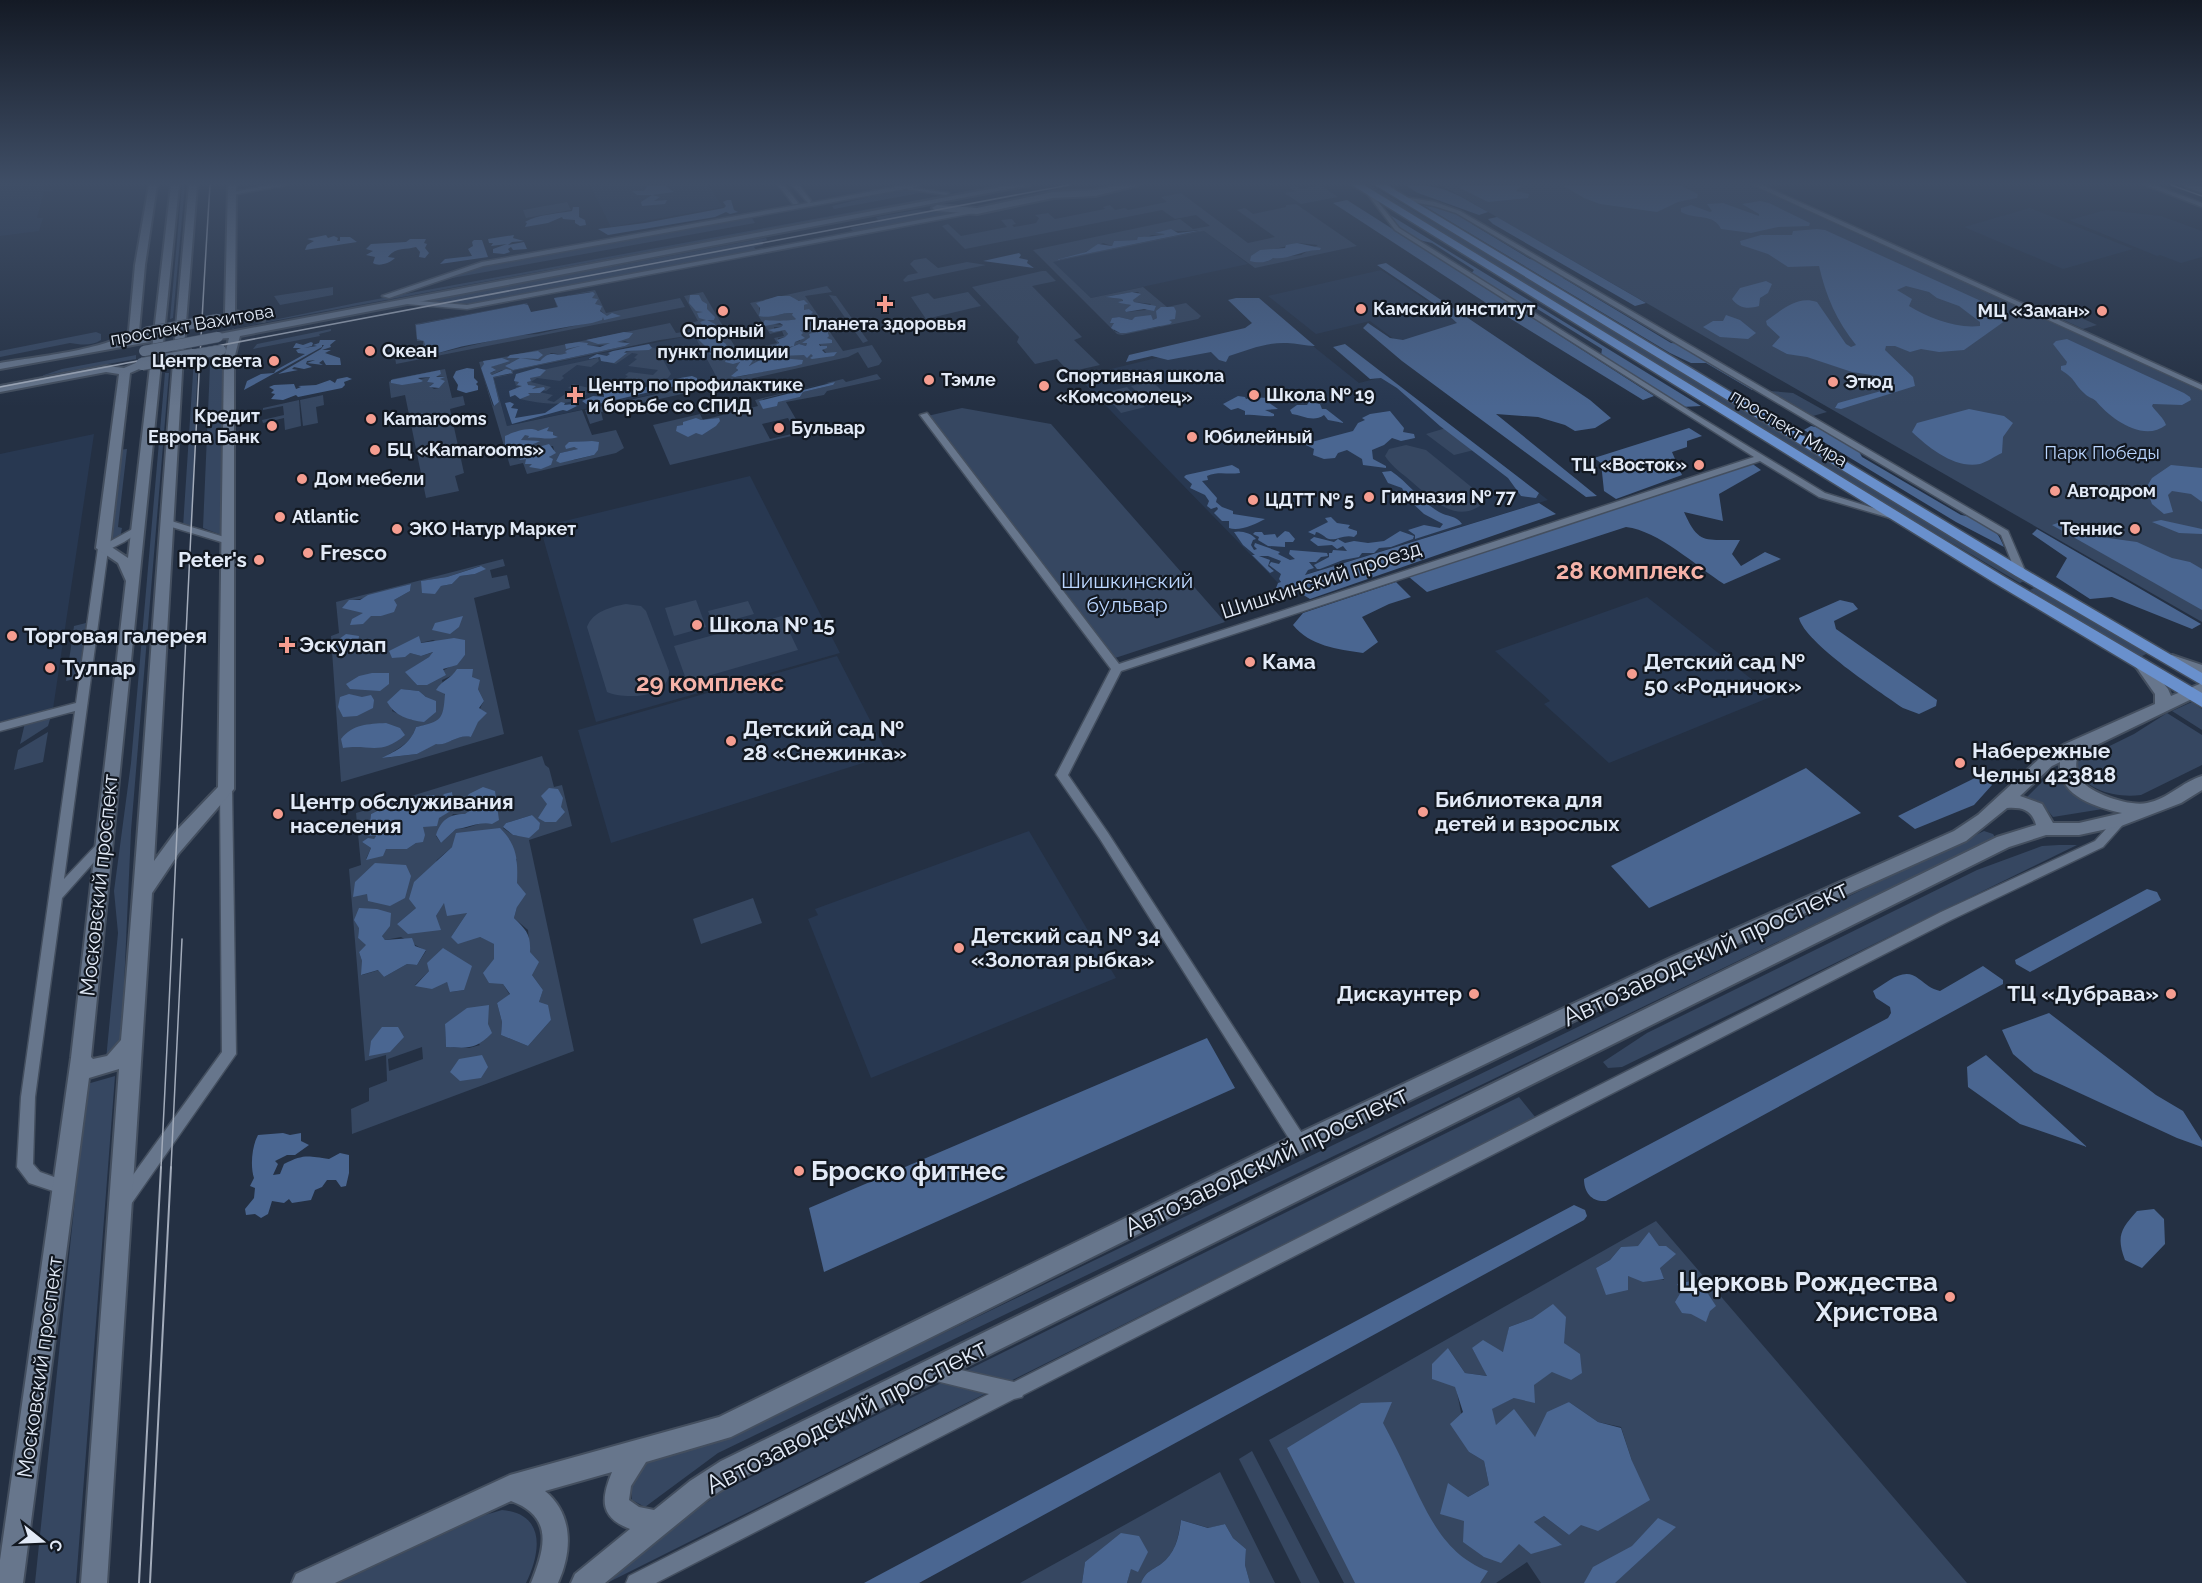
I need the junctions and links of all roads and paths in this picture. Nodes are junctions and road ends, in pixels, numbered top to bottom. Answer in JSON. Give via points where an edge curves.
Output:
{"nodes":[{"id":1,"x":141,"y":259,"type":"edge"},
{"id":2,"x":167,"y":259,"type":"edge"},
{"id":3,"x":186,"y":259,"type":"edge"},
{"id":4,"x":231,"y":259,"type":"edge"},
{"id":5,"x":510,"y":259,"type":"edge"},
{"id":6,"x":588,"y":259,"type":"edge"},
{"id":7,"x":634,"y":259,"type":"edge"},
{"id":8,"x":725,"y":259,"type":"edge"},
{"id":9,"x":1444,"y":259,"type":"edge"},
{"id":10,"x":1475,"y":259,"type":"edge"},
{"id":11,"x":1503,"y":259,"type":"edge"},
{"id":12,"x":1538,"y":259,"type":"edge"},
{"id":13,"x":1918,"y":259,"type":"edge"},
{"id":14,"x":386,"y":296,"type":"junction"},
{"id":15,"x":406,"y":302,"type":"junction"},
{"id":16,"x":230,"y":313,"type":"junction"},
{"id":17,"x":260,"y":319,"type":"junction"},
{"id":18,"x":218,"y":328,"type":"junction"},
{"id":19,"x":235,"y":334,"type":"junction"},
{"id":20,"x":142,"y":339,"type":"junction"},
{"id":21,"x":225,"y":349,"type":"junction"},
{"id":22,"x":0,"y":366,"type":"edge"},
{"id":23,"x":125,"y":371,"type":"junction"},
{"id":24,"x":0,"y":377,"type":"edge"},
{"id":25,"x":2202,"y":388,"type":"edge"},
{"id":26,"x":0,"y":389,"type":"edge"},
{"id":27,"x":924,"y":415,"type":"dead end"},
{"id":28,"x":1761,"y":458,"type":"junction"},
{"id":29,"x":1898,"y":518,"type":"junction"},
{"id":30,"x":168,"y":523,"type":"junction"},
{"id":31,"x":138,"y":529,"type":"junction"},
{"id":32,"x":228,"y":541,"type":"junction"},
{"id":33,"x":102,"y":548,"type":"junction"},
{"id":34,"x":2021,"y":573,"type":"junction"},
{"id":35,"x":133,"y":582,"type":"junction"},
{"id":36,"x":2003,"y":582,"type":"junction"},
{"id":37,"x":2161,"y":656,"type":"junction"},
{"id":38,"x":2141,"y":664,"type":"junction"},
{"id":39,"x":1118,"y":669,"type":"junction"},
{"id":40,"x":2202,"y":670,"type":"edge"},
{"id":41,"x":2202,"y":680,"type":"edge"},
{"id":42,"x":2198,"y":694,"type":"edge"},
{"id":43,"x":81,"y":706,"type":"junction"},
{"id":44,"x":2161,"y":707,"type":"junction"},
{"id":45,"x":0,"y":727,"type":"edge"},
{"id":46,"x":2072,"y":748,"type":"junction"},
{"id":47,"x":2202,"y":783,"type":"edge"},
{"id":48,"x":226,"y":789,"type":"junction"},
{"id":49,"x":2001,"y":802,"type":"junction"},
{"id":50,"x":2148,"y":810,"type":"junction"},
{"id":51,"x":2121,"y":820,"type":"junction"},
{"id":52,"x":2046,"y":829,"type":"junction"},
{"id":53,"x":104,"y":844,"type":"junction"},
{"id":54,"x":144,"y":895,"type":"junction"},
{"id":55,"x":55,"y":897,"type":"junction"},
{"id":56,"x":131,"y":1042,"type":"junction"},
{"id":57,"x":81,"y":1058,"type":"junction"},
{"id":58,"x":1300,"y":1143,"type":"junction"},
{"id":59,"x":65,"y":1188,"type":"junction"},
{"id":60,"x":119,"y":1208,"type":"junction"},
{"id":61,"x":929,"y":1372,"type":"junction"},
{"id":62,"x":1016,"y":1391,"type":"junction"},
{"id":63,"x":637,"y":1453,"type":"junction"},
{"id":64,"x":510,"y":1488,"type":"junction"},
{"id":65,"x":658,"y":1523,"type":"junction"},
{"id":66,"x":10,"y":1583,"type":"edge"},
{"id":67,"x":94,"y":1583,"type":"edge"},
{"id":68,"x":305,"y":1583,"type":"edge"},
{"id":69,"x":544,"y":1583,"type":"edge"},
{"id":70,"x":584,"y":1583,"type":"edge"},
{"id":71,"x":636,"y":1583,"type":"edge"}],
"edges":[{"from":1,"to":20,"type":"main road"},
{"from":2,"to":31,"type":"main road","name":"Московский проспект"},
{"from":3,"to":30,"type":"main road","name":"Московский проспект"},
{"from":4,"to":16,"type":"main road"},
{"from":5,"to":14,"type":"street","via":[[482,264]]},
{"from":6,"to":14,"type":"main road","name":"проспект Вахитова"},
{"from":7,"to":15,"type":"main road","name":"проспект Вахитова"},
{"from":8,"to":15,"type":"street","via":[[467,308]]},
{"from":9,"to":28,"type":"street"},
{"from":10,"to":29,"type":"main road","name":"проспект Мира"},
{"from":11,"to":34,"type":"main road","name":"проспект Мира"},
{"from":12,"to":34,"type":"street","via":[[2006,533]]},
{"from":13,"to":25,"type":"street"},
{"from":14,"to":17,"type":"main road","name":"проспект Вахитова"},
{"from":15,"to":19,"type":"main road","name":"проспект Вахитова"},
{"from":16,"to":17,"type":"main road"},
{"from":16,"to":18,"type":"main road"},
{"from":17,"to":18,"type":"main road","name":"проспект Вахитова"},
{"from":18,"to":19,"type":"main road","name":"проспект Вахитова"},
{"from":18,"to":20,"type":"main road","name":"проспект Вахитова","bridge":true},
{"from":18,"to":20,"type":"main road","bridge":true},
{"from":19,"to":21,"type":"main road"},
{"from":20,"to":22,"type":"main road","name":"проспект Вахитова"},
{"from":20,"to":24,"type":"main road","name":"проспект Вахитова"},
{"from":21,"to":23,"type":"main road","bridge":true,"via":[[142,364]]},
{"from":21,"to":32,"type":"main road"},
{"from":23,"to":26,"type":"main road","via":[[106,369]]},
{"from":23,"to":33,"type":"main road"},
{"from":27,"to":39,"type":"street"},
{"from":28,"to":29,"type":"street","via":[[1822,495]]},
{"from":28,"to":39,"type":"street","name":"Шишкинский проезд"},
{"from":29,"to":36,"type":"main road","name":"проспект Мира"},
{"from":30,"to":32,"type":"street"},
{"from":30,"to":54,"type":"main road","name":"Московский проспект"},
{"from":31,"to":33,"type":"street"},
{"from":31,"to":35,"type":"main road","name":"Московский проспект"},
{"from":32,"to":48,"type":"main road"},
{"from":33,"to":35,"type":"main road","via":[[124,561]]},
{"from":33,"to":43,"type":"street"},
{"from":34,"to":36,"type":"main road","via":[[2035,588]]},
{"from":34,"to":37,"type":"main road","name":"проспект Мира"},
{"from":35,"to":53,"type":"main road","name":"Московский проспект"},
{"from":36,"to":38,"type":"main road","name":"проспект Мира"},
{"from":37,"to":40,"type":"main road"},
{"from":37,"to":41,"type":"main road","name":"проспект Мира"},
{"from":38,"to":42,"type":"main road","name":"проспект Мира"},
{"from":38,"to":44,"type":"main road","via":[[2163,693]]},
{"from":39,"to":58,"type":"street","via":[[1062,775]]},
{"from":42,"to":44,"type":"main road","name":"Автозаводский проспект"},
{"from":43,"to":45,"type":"street"},
{"from":43,"to":55,"type":"street"},
{"from":44,"to":46,"type":"main road","name":"Автозаводский проспект"},
{"from":46,"to":49,"type":"main road","name":"Автозаводский проспект","via":[[2046,762]]},
{"from":46,"to":50,"type":"main road","via":[[2068,765],[2078,787],[2109,803]]},
{"from":47,"to":50,"type":"main road","name":"Автозаводский проспект"},
{"from":48,"to":54,"type":"main road","via":[[178,839],[158,865]]},
{"from":48,"to":60,"type":"street","via":[[229,1054]]},
{"from":49,"to":52,"type":"main road","via":[[2019,801],[2036,807],[2044,817]]},
{"from":49,"to":58,"type":"main road","name":"Автозаводский проспект","via":[[1972,829],[1920,855],[1679,962]]},
{"from":50,"to":51,"type":"main road","name":"Автозаводский проспект"},
{"from":51,"to":52,"type":"main road","name":"Автозаводский проспект","via":[[2079,829]]},
{"from":51,"to":62,"type":"street","via":[[2099,844],[1946,916]]},
{"from":52,"to":61,"type":"main road","name":"Автозаводский проспект","via":[[2003,842]]},
{"from":53,"to":55,"type":"street"},
{"from":53,"to":57,"type":"main road","name":"Московский проспект"},
{"from":54,"to":56,"type":"main road","name":"Московский проспект"},
{"from":55,"to":59,"type":"street","via":[[27,1097],[25,1167],[34,1178]]},
{"from":56,"to":57,"type":"main road","via":[[121,1058],[108,1067],[88,1069]]},
{"from":56,"to":60,"type":"main road","name":"Московский проспект"},
{"from":57,"to":59,"type":"main road","name":"Московский проспект"},
{"from":58,"to":63,"type":"main road","name":"Автозаводский проспект","via":[[722,1428]]},
{"from":59,"to":66,"type":"main road","name":"Московский проспект"},
{"from":60,"to":67,"type":"main road","name":"Московский проспект"},
{"from":61,"to":62,"type":"street"},
{"from":61,"to":65,"type":"main road","name":"Автозаводский проспект","via":[[730,1470]]},
{"from":62,"to":71,"type":"street"},
{"from":63,"to":64,"type":"main road","name":"Автозаводский проспект"},
{"from":63,"to":65,"type":"main road","via":[[620,1480],[616,1503],[626,1517]]},
{"from":64,"to":68,"type":"main road","name":"Автозаводский проспект"},
{"from":64,"to":69,"type":"main road","via":[[533,1497],[548,1511],[556,1529],[557,1550]]},
{"from":65,"to":70,"type":"main road","name":"Автозаводский проспект"}]}
